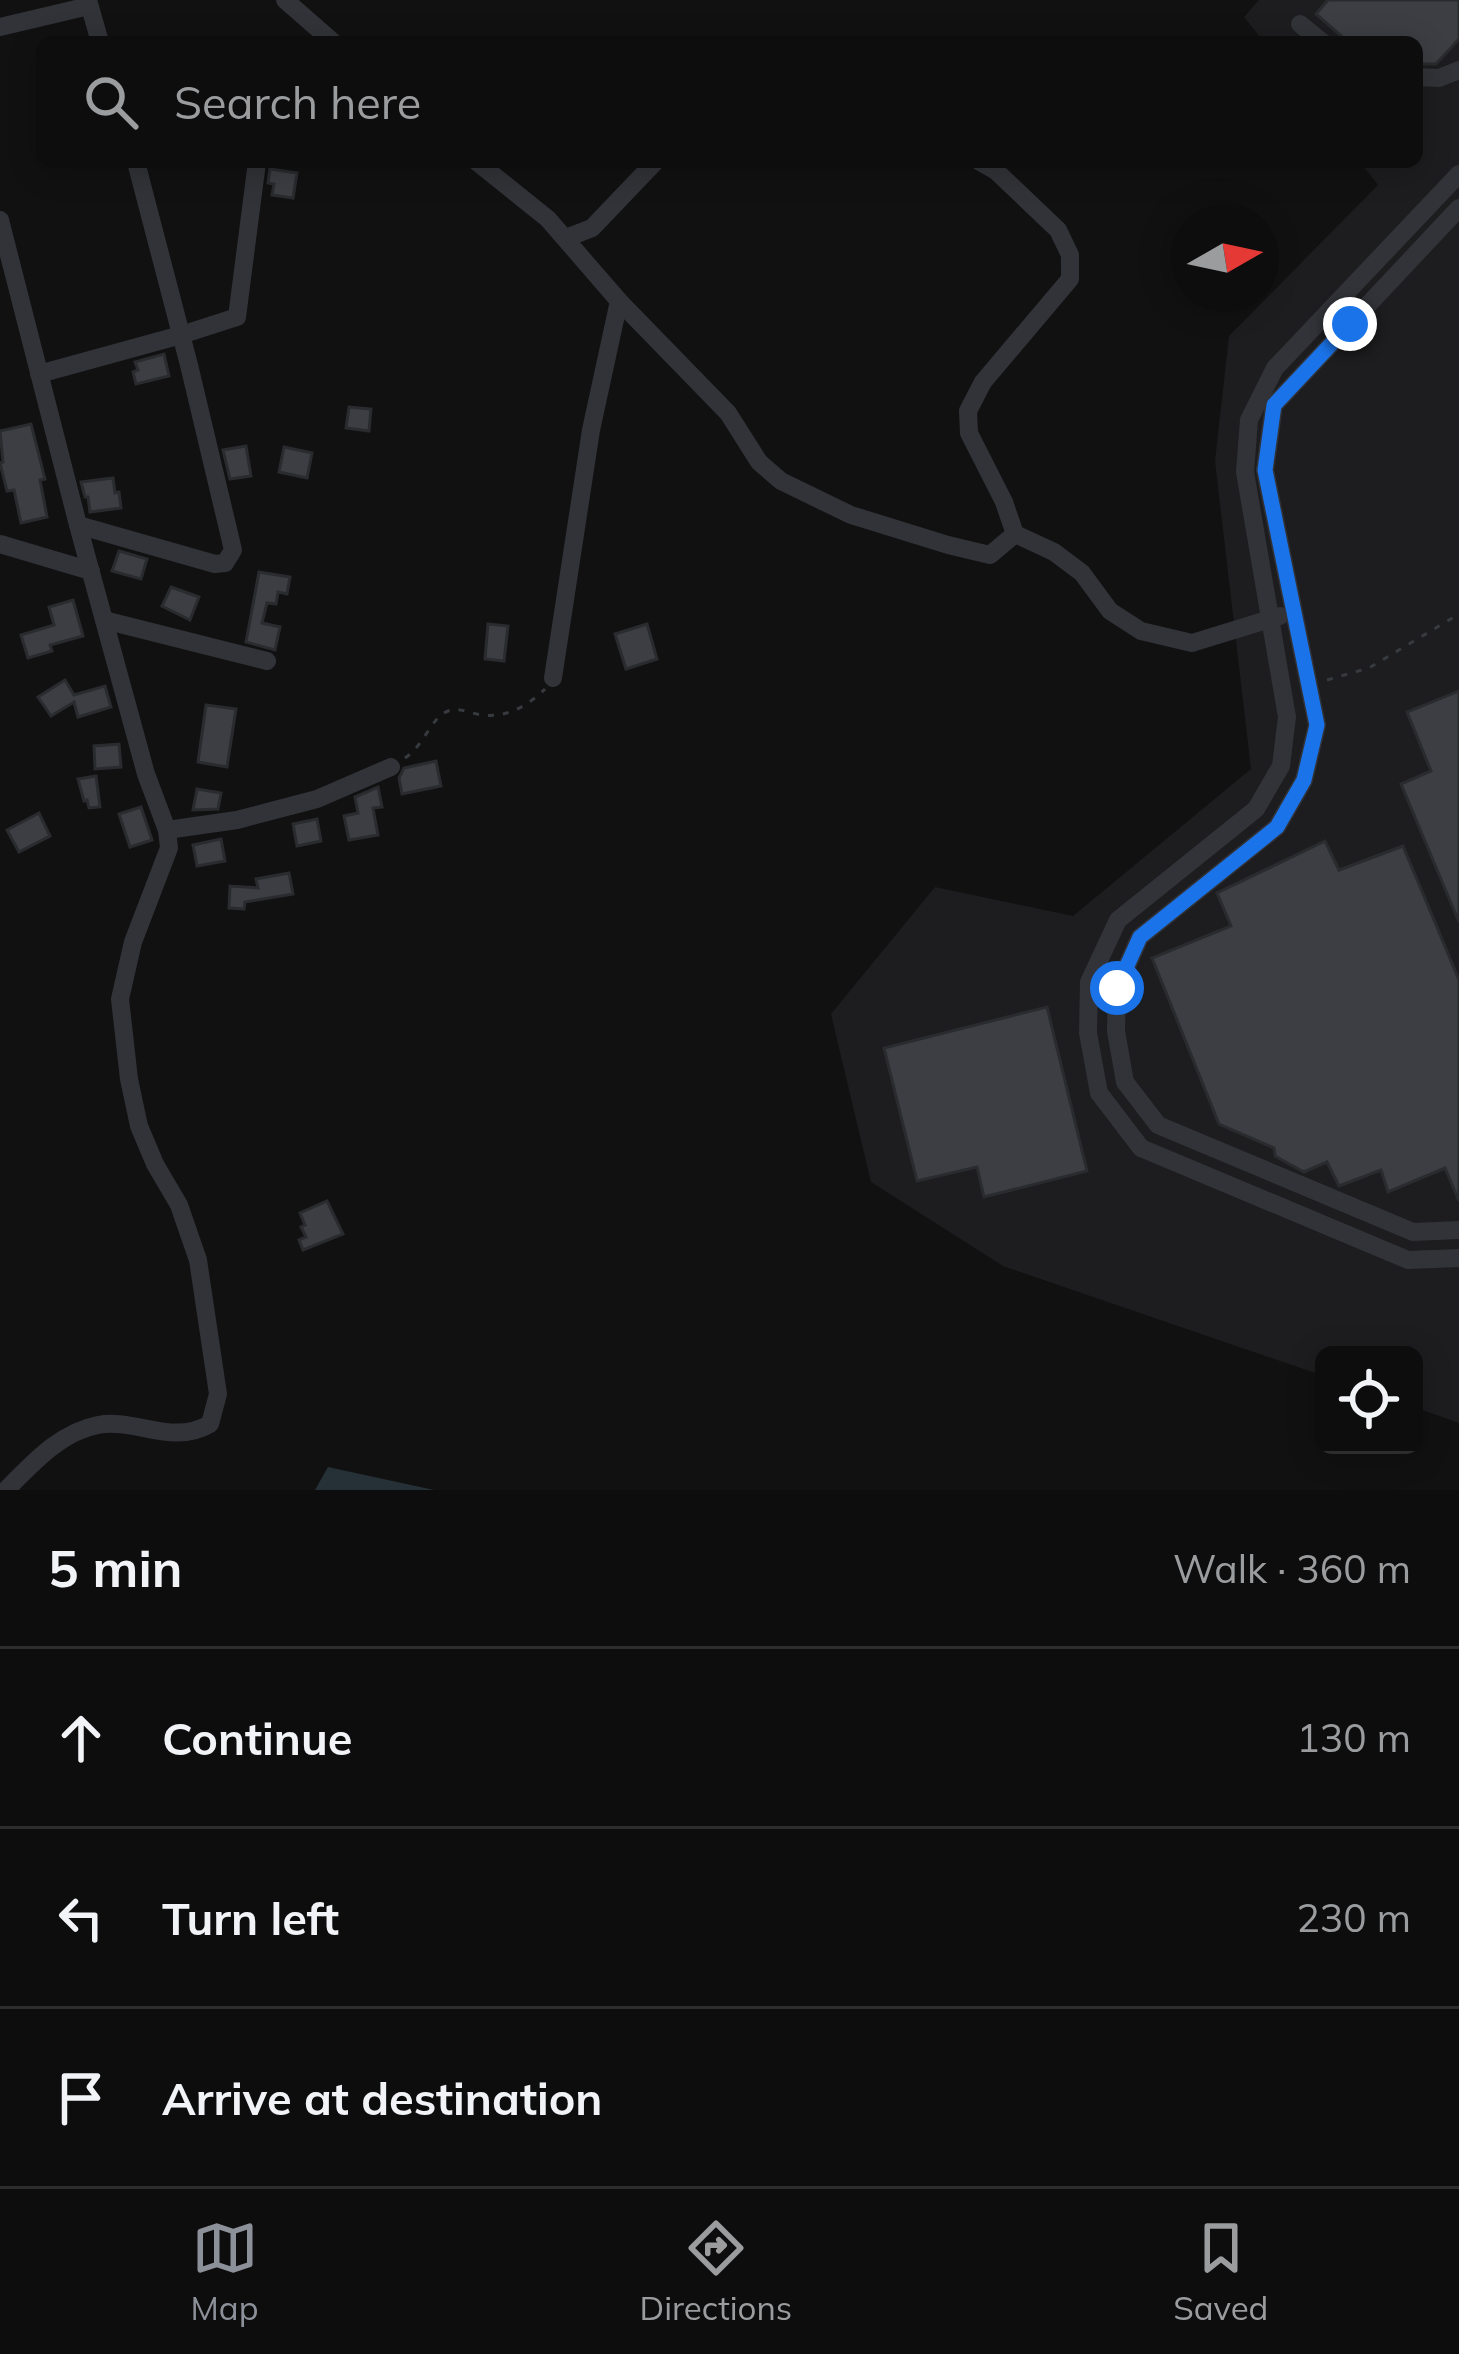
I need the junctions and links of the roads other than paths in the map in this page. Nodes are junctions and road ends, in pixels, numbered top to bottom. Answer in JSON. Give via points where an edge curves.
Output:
{"nodes":[{"id":1,"x":286,"y":0,"type":"edge"},
{"id":2,"x":89,"y":3,"type":"edge"},
{"id":3,"x":1300,"y":23,"type":"dead end"},
{"id":4,"x":0,"y":27,"type":"edge"},
{"id":5,"x":98,"y":36,"type":"edge"},
{"id":6,"x":326,"y":36,"type":"edge"},
{"id":7,"x":1315,"y":36,"type":"edge"},
{"id":8,"x":1459,"y":70,"type":"edge"},
{"id":9,"x":1423,"y":77,"type":"edge"},
{"id":10,"x":138,"y":168,"type":"edge"},
{"id":11,"x":255,"y":168,"type":"edge"},
{"id":12,"x":485,"y":168,"type":"edge"},
{"id":13,"x":649,"y":168,"type":"edge"},
{"id":14,"x":990,"y":168,"type":"edge"},
{"id":15,"x":1459,"y":174,"type":"edge"},
{"id":16,"x":1459,"y":208,"type":"edge"},
{"id":17,"x":0,"y":220,"type":"edge"},
{"id":18,"x":566,"y":238,"type":"junction"},
{"id":19,"x":4,"y":254,"type":"edge"},
{"id":20,"x":619,"y":301,"type":"junction"},
{"id":21,"x":181,"y":335,"type":"junction"},
{"id":22,"x":39,"y":374,"type":"junction"},
{"id":23,"x":77,"y":525,"type":"junction"},
{"id":24,"x":1015,"y":534,"type":"junction"},
{"id":25,"x":0,"y":544,"type":"edge"},
{"id":26,"x":91,"y":571,"type":"junction"},
{"id":27,"x":1294,"y":612,"type":"junction"},
{"id":28,"x":104,"y":620,"type":"junction"},
{"id":29,"x":1270,"y":620,"type":"junction"},
{"id":30,"x":267,"y":661,"type":"dead end"},
{"id":31,"x":553,"y":678,"type":"road end"},
{"id":32,"x":391,"y":767,"type":"road end"},
{"id":33,"x":167,"y":830,"type":"junction"},
{"id":34,"x":1459,"y":1230,"type":"edge"},
{"id":35,"x":1459,"y":1258,"type":"edge"},
{"id":36,"x":6,"y":1490,"type":"edge"}],
"edges":[{"from":1,"to":6,"type":"street"},
{"from":2,"to":4,"type":"street"},
{"from":2,"to":5,"type":"street"},
{"from":3,"to":7,"type":"street"},
{"from":8,"to":9,"type":"street"},
{"from":10,"to":21,"type":"street"},
{"from":11,"to":21,"type":"street","via":[[237,316]]},
{"from":12,"to":18,"type":"street"},
{"from":13,"to":18,"type":"street","via":[[592,228]]},
{"from":14,"to":24,"type":"street","via":[[1058,230],[1070,255],[1070,279],[968,411],[969,433]]},
{"from":15,"to":29,"type":"street","via":[[1274,368],[1249,420],[1245,472]]},
{"from":16,"to":27,"type":"street","via":[[1274,405],[1265,470]]},
{"from":17,"to":19,"type":"street"},
{"from":18,"to":20,"type":"street"},
{"from":19,"to":22,"type":"street"},
{"from":20,"to":24,"type":"street","via":[[728,413],[781,481],[851,515],[990,555]]},
{"from":20,"to":31,"type":"street"},
{"from":21,"to":22,"type":"street"},
{"from":21,"to":23,"type":"street","via":[[232,556],[214,564]]},
{"from":22,"to":23,"type":"street"},
{"from":23,"to":26,"type":"street"},
{"from":24,"to":29,"type":"street","via":[[1082,573],[1110,610],[1141,631],[1192,643]]},
{"from":25,"to":26,"type":"street"},
{"from":26,"to":28,"type":"street"},
{"from":27,"to":29,"type":"street"},
{"from":27,"to":34,"type":"street","via":[[1317,725],[1304,780],[1277,827],[1140,937],[1117,988],[1125,1082],[1158,1125],[1413,1232]]},
{"from":28,"to":30,"type":"street"},
{"from":28,"to":33,"type":"street"},
{"from":29,"to":35,"type":"street","via":[[1287,717],[1281,766],[1256,808],[1118,920],[1089,982],[1099,1094],[1141,1148],[1408,1260]]},
{"from":32,"to":33,"type":"street","via":[[317,799]]},
{"from":33,"to":36,"type":"street","via":[[169,848],[120,999],[139,1126],[198,1260],[218,1394],[210,1424],[196,1432],[103,1424],[73,1432]]}]}
